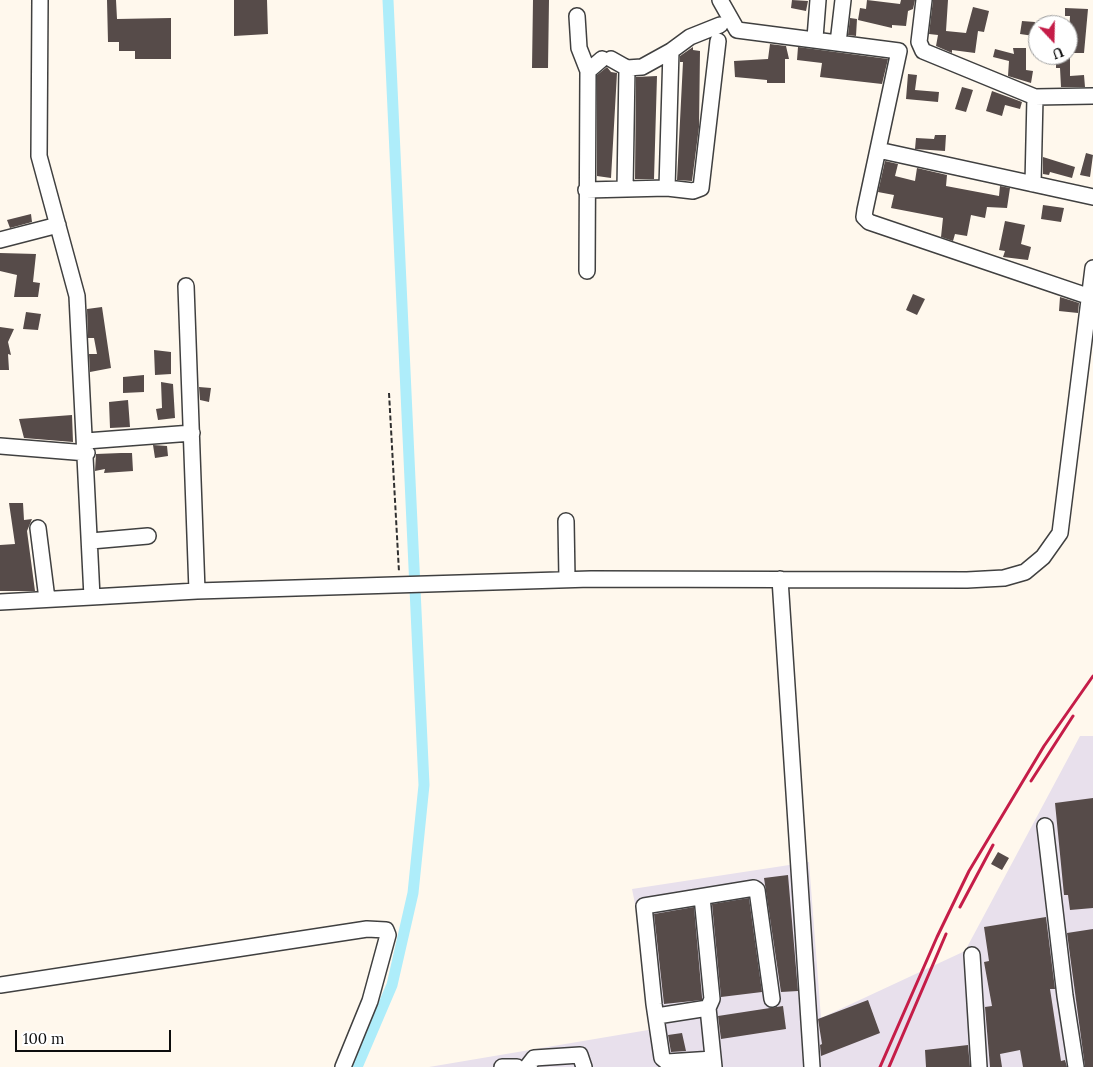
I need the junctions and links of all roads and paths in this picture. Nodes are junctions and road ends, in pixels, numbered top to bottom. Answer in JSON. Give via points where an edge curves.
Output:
{"nodes":[{"id":1,"x":40,"y":0,"type":"edge"},
{"id":2,"x":713,"y":0,"type":"edge"},
{"id":3,"x":818,"y":0,"type":"edge"},
{"id":4,"x":843,"y":0,"type":"edge"},
{"id":5,"x":924,"y":0,"type":"edge"},
{"id":6,"x":578,"y":16,"type":"dead end"},
{"id":7,"x":719,"y":32,"type":"junction"},
{"id":8,"x":815,"y":38,"type":"junction"},
{"id":9,"x":838,"y":43,"type":"junction"},
{"id":10,"x":671,"y":51,"type":"junction"},
{"id":11,"x":626,"y":68,"type":"junction"},
{"id":12,"x":588,"y":71,"type":"junction"},
{"id":13,"x":1093,"y":96,"type":"edge"},
{"id":14,"x":1035,"y":97,"type":"junction"},
{"id":15,"x":878,"y":150,"type":"junction"},
{"id":16,"x":1033,"y":184,"type":"junction"},
{"id":17,"x":667,"y":188,"type":"junction"},
{"id":18,"x":625,"y":189,"type":"junction"},
{"id":19,"x":586,"y":190,"type":"junction"},
{"id":20,"x":1093,"y":197,"type":"edge"},
{"id":21,"x":58,"y":225,"type":"junction"},
{"id":22,"x":0,"y":240,"type":"edge"},
{"id":23,"x":1093,"y":268,"type":"edge"},
{"id":24,"x":586,"y":271,"type":"dead end"},
{"id":25,"x":186,"y":286,"type":"dead end"},
{"id":26,"x":1091,"y":298,"type":"edge"},
{"id":27,"x":389,"y":393,"type":"dead end"},
{"id":28,"x":192,"y":433,"type":"junction"},
{"id":29,"x":0,"y":446,"type":"edge"},
{"id":30,"x":86,"y":447,"type":"junction"},
{"id":31,"x":566,"y":521,"type":"dead end"},
{"id":32,"x":38,"y":528,"type":"dead end"},
{"id":33,"x":148,"y":536,"type":"dead end"},
{"id":34,"x":91,"y":542,"type":"junction"},
{"id":35,"x":567,"y":579,"type":"junction"},
{"id":36,"x":780,"y":579,"type":"junction"},
{"id":37,"x":401,"y":585,"type":"junction"},
{"id":38,"x":197,"y":591,"type":"junction"},
{"id":39,"x":92,"y":596,"type":"junction"},
{"id":40,"x":46,"y":599,"type":"junction"},
{"id":41,"x":0,"y":602,"type":"edge"},
{"id":42,"x":1045,"y":826,"type":"dead end"},
{"id":43,"x":702,"y":897,"type":"junction"},
{"id":44,"x":972,"y":955,"type":"dead end"},
{"id":45,"x":0,"y":985,"type":"edge"},
{"id":46,"x":772,"y":999,"type":"dead end"},
{"id":47,"x":708,"y":1008,"type":"junction"},
{"id":48,"x":657,"y":1016,"type":"junction"},
{"id":49,"x":714,"y":1063,"type":"edge"},
{"id":50,"x":343,"y":1067,"type":"edge"},
{"id":51,"x":502,"y":1067,"type":"edge"},
{"id":52,"x":517,"y":1067,"type":"edge"},
{"id":53,"x":527,"y":1067,"type":"edge"},
{"id":54,"x":584,"y":1067,"type":"edge"},
{"id":55,"x":812,"y":1067,"type":"edge"},
{"id":56,"x":980,"y":1067,"type":"edge"},
{"id":57,"x":1076,"y":1067,"type":"edge"}],
"edges":[{"from":1,"to":21,"type":"street","via":[[39,156]]},
{"from":2,"to":7,"type":"street"},
{"from":2,"to":8,"type":"street","via":[[737,30]]},
{"from":3,"to":8,"type":"street"},
{"from":4,"to":9,"type":"street"},
{"from":5,"to":14,"type":"street","via":[[919,42],[923,51]]},
{"from":6,"to":12,"type":"street","via":[[579,48]]},
{"from":7,"to":10,"type":"street","via":[[690,37]]},
{"from":7,"to":17,"type":"street","via":[[703,185],[694,191]]},
{"from":8,"to":9,"type":"street"},
{"from":9,"to":15,"type":"street","via":[[900,52]]},
{"from":10,"to":11,"type":"street","via":[[642,67]]},
{"from":10,"to":17,"type":"street"},
{"from":11,"to":12,"type":"street","via":[[607,59]]},
{"from":11,"to":18,"type":"street"},
{"from":12,"to":19,"type":"street"},
{"from":13,"to":14,"type":"street"},
{"from":14,"to":16,"type":"street"},
{"from":15,"to":16,"type":"street"},
{"from":15,"to":26,"type":"street","via":[[864,217],[870,222]]},
{"from":16,"to":20,"type":"street"},
{"from":17,"to":18,"type":"street"},
{"from":18,"to":19,"type":"street"},
{"from":19,"to":24,"type":"street"},
{"from":21,"to":22,"type":"street"},
{"from":21,"to":30,"type":"street","via":[[77,296]]},
{"from":23,"to":26,"type":"street"},
{"from":25,"to":28,"type":"street"},
{"from":26,"to":36,"type":"street","via":[[1060,532],[1043,557],[1025,572],[1004,578]]},
{"from":27,"to":37,"type":"path"},
{"from":28,"to":30,"type":"street"},
{"from":28,"to":38,"type":"street"},
{"from":29,"to":30,"type":"street"},
{"from":30,"to":34,"type":"street"},
{"from":31,"to":35,"type":"street"},
{"from":32,"to":40,"type":"street"},
{"from":33,"to":34,"type":"street"},
{"from":34,"to":39,"type":"street"},
{"from":35,"to":36,"type":"street"},
{"from":35,"to":37,"type":"street"},
{"from":36,"to":55,"type":"street"},
{"from":37,"to":38,"type":"street"},
{"from":38,"to":39,"type":"street"},
{"from":39,"to":40,"type":"street"},
{"from":40,"to":41,"type":"street"},
{"from":42,"to":57,"type":"street"},
{"from":43,"to":46,"type":"street","via":[[757,890]]},
{"from":43,"to":47,"type":"street","via":[[712,999]]},
{"from":43,"to":48,"type":"street","via":[[644,906]]},
{"from":44,"to":56,"type":"street"},
{"from":45,"to":50,"type":"street","via":[[367,928],[384,930],[388,936],[370,1001]]},
{"from":47,"to":48,"type":"street"},
{"from":47,"to":49,"type":"street"},
{"from":48,"to":49,"type":"street","via":[[663,1060]]},
{"from":51,"to":52,"type":"street"},
{"from":53,"to":54,"type":"street","via":[[534,1058],[580,1055]]}]}
